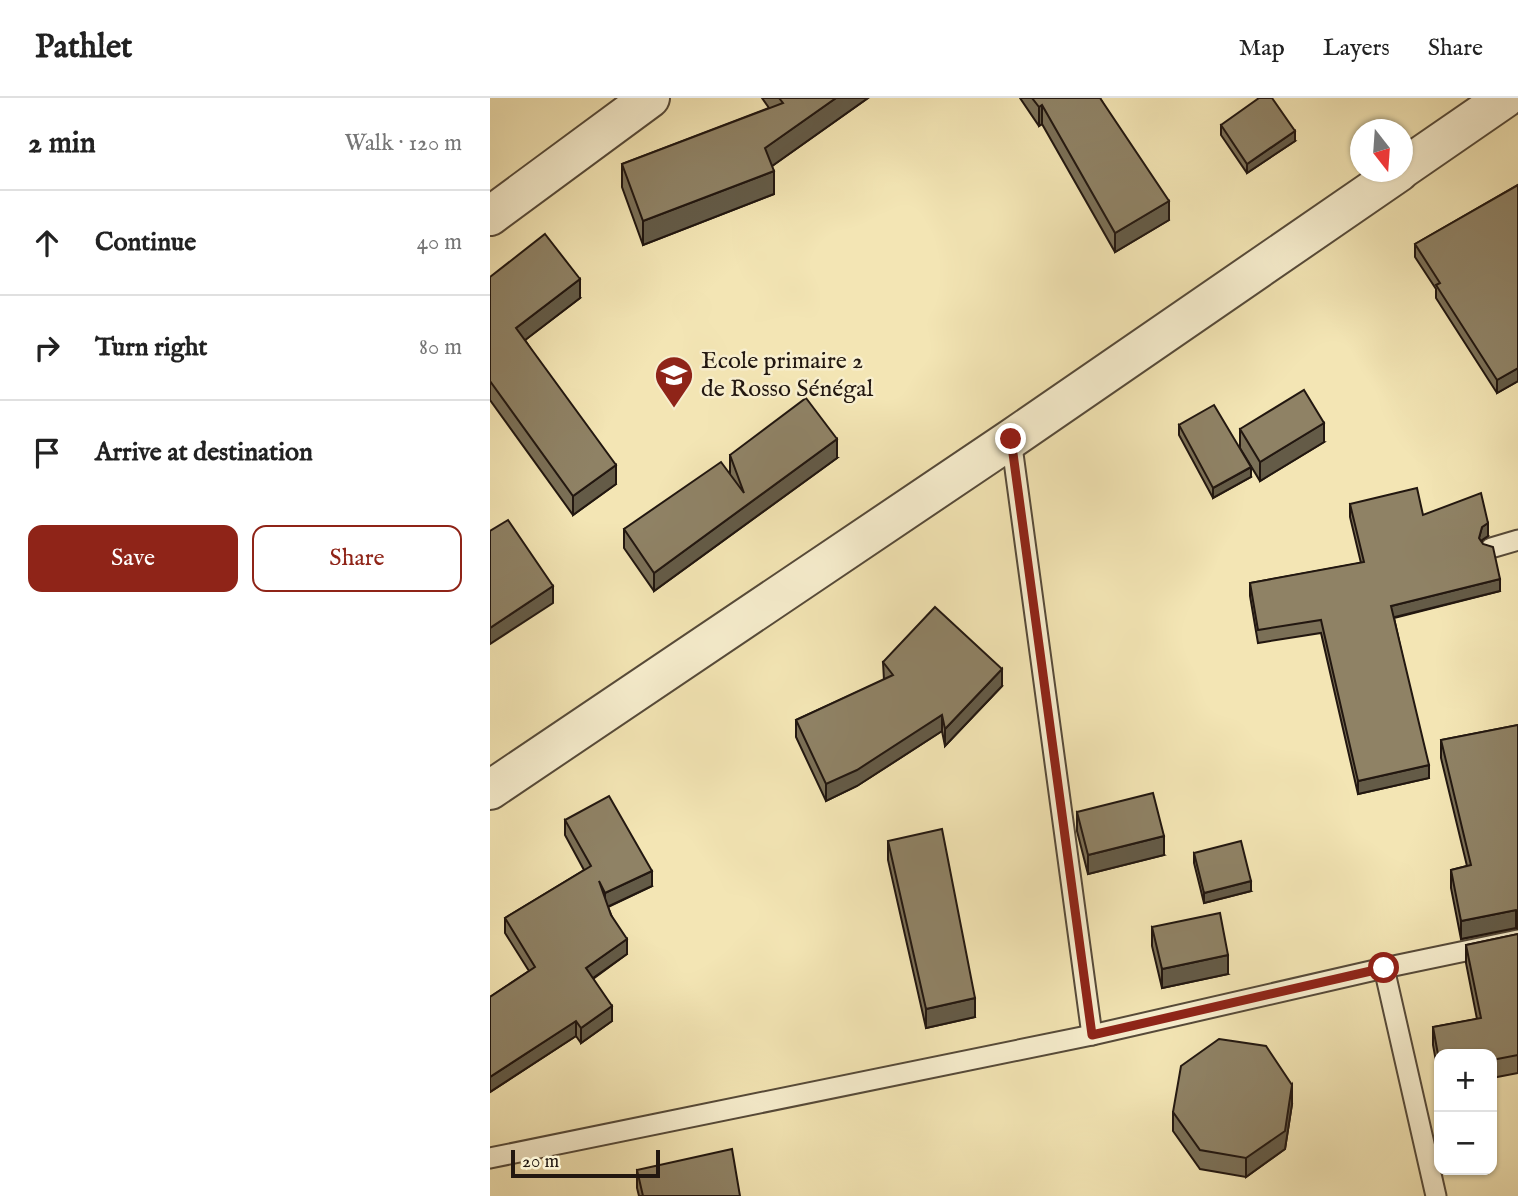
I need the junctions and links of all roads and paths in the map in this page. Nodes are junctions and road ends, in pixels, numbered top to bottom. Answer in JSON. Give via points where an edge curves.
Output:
{"nodes":[{"id":1,"x":650,"y":98,"type":"edge"},
{"id":2,"x":1483,"y":104,"type":"edge"},
{"id":3,"x":1413,"y":160,"type":"edge"},
{"id":4,"x":1384,"y":182,"type":"edge"},
{"id":5,"x":490,"y":216,"type":"edge"},
{"id":6,"x":1011,"y":439,"type":"junction"},
{"id":7,"x":1518,"y":540,"type":"edge"},
{"id":8,"x":1491,"y":548,"type":"edge"},
{"id":9,"x":490,"y":790,"type":"edge"},
{"id":10,"x":1518,"y":940,"type":"edge"},
{"id":11,"x":1384,"y":968,"type":"junction"},
{"id":12,"x":1092,"y":1035,"type":"junction"},
{"id":13,"x":490,"y":1158,"type":"edge"},
{"id":14,"x":1436,"y":1196,"type":"edge"}],
"edges":[{"from":1,"to":5,"type":"street"},
{"from":2,"to":3,"type":"street"},
{"from":4,"to":6,"type":"street"},
{"from":6,"to":9,"type":"street"},
{"from":6,"to":12,"type":"lane"},
{"from":7,"to":8,"type":"lane"},
{"from":10,"to":11,"type":"lane"},
{"from":11,"to":12,"type":"lane"},
{"from":11,"to":14,"type":"lane"},
{"from":12,"to":13,"type":"lane"}]}
